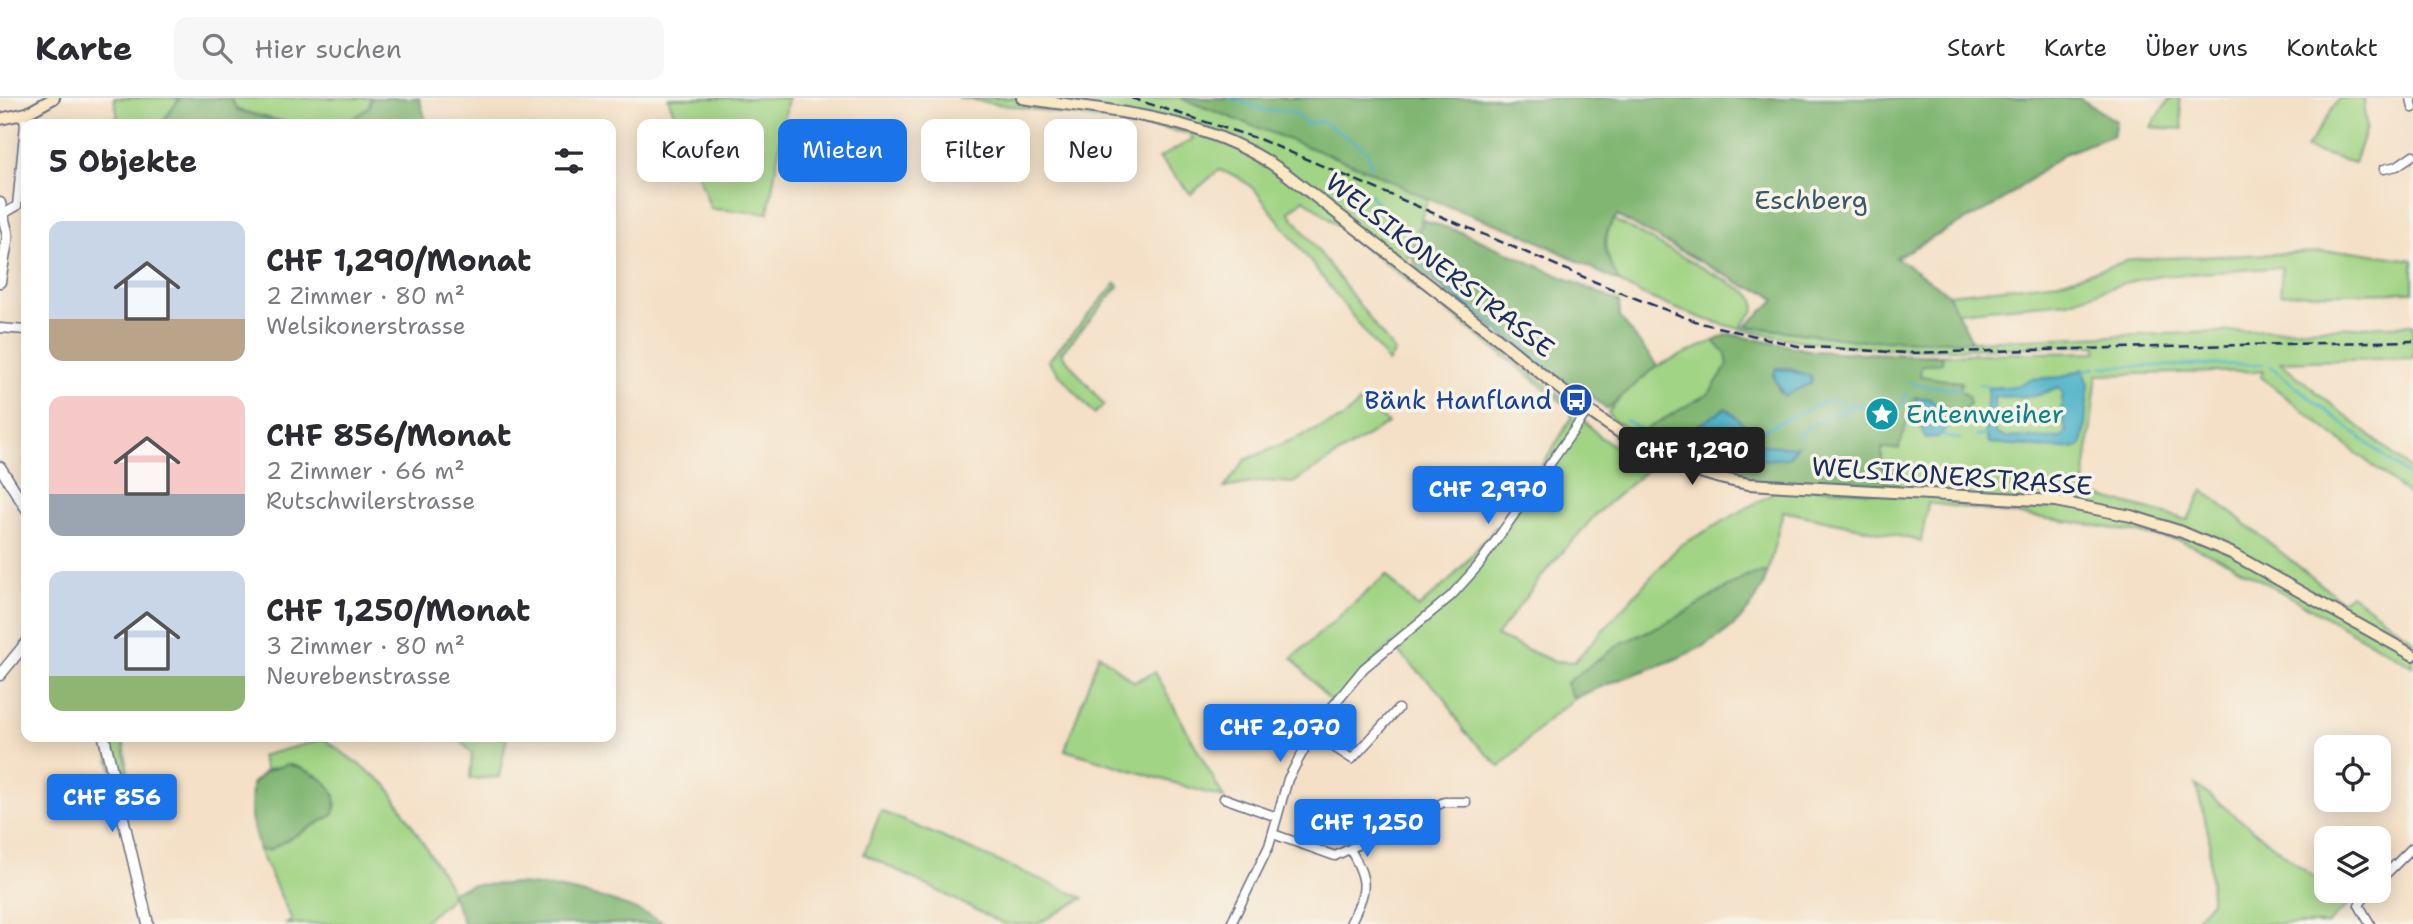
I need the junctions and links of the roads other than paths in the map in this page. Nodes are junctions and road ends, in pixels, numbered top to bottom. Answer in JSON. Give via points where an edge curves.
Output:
{"nodes":[{"id":1,"x":54,"y":98,"type":"edge"},
{"id":2,"x":1022,"y":98,"type":"edge"},
{"id":3,"x":2411,"y":98,"type":"edge"},
{"id":4,"x":2413,"y":108,"type":"edge"},
{"id":5,"x":23,"y":114,"type":"junction"},
{"id":6,"x":0,"y":119,"type":"edge"},
{"id":7,"x":24,"y":119,"type":"edge"},
{"id":8,"x":2413,"y":155,"type":"edge"},
{"id":9,"x":21,"y":165,"type":"edge"},
{"id":10,"x":2384,"y":169,"type":"dead end"},
{"id":11,"x":2,"y":208,"type":"edge"},
{"id":12,"x":0,"y":282,"type":"edge"},
{"id":13,"x":0,"y":328,"type":"edge"},
{"id":14,"x":21,"y":330,"type":"edge"},
{"id":15,"x":1588,"y":410,"type":"junction"},
{"id":16,"x":1,"y":470,"type":"edge"},
{"id":17,"x":21,"y":500,"type":"edge"},
{"id":18,"x":21,"y":649,"type":"edge"},
{"id":19,"x":2413,"y":656,"type":"edge"},
{"id":20,"x":0,"y":675,"type":"edge"},
{"id":21,"x":1398,"y":709,"type":"dead end"},
{"id":22,"x":1312,"y":733,"type":"junction"},
{"id":23,"x":105,"y":742,"type":"edge"},
{"id":24,"x":1224,"y":798,"type":"dead end"},
{"id":25,"x":1466,"y":802,"type":"dead end"},
{"id":26,"x":1277,"y":817,"type":"junction"},
{"id":27,"x":1273,"y":834,"type":"junction"},
{"id":28,"x":2413,"y":848,"type":"edge"},
{"id":29,"x":1350,"y":851,"type":"junction"},
{"id":30,"x":2391,"y":869,"type":"edge"},
{"id":31,"x":2360,"y":903,"type":"edge"},
{"id":32,"x":148,"y":924,"type":"edge"},
{"id":33,"x":1231,"y":924,"type":"edge"},
{"id":34,"x":1350,"y":924,"type":"edge"},
{"id":35,"x":2370,"y":924,"type":"edge"}],
"edges":[{"from":1,"to":5,"type":"main road"},
{"from":2,"to":15,"type":"main road","name":"WELSIKONERSTRASSE","via":[[1180,123],[1250,150]]},
{"from":3,"to":4,"type":"street"},
{"from":5,"to":6,"type":"main road"},
{"from":5,"to":7,"type":"street"},
{"from":8,"to":10,"type":"street"},
{"from":9,"to":11,"type":"street","via":[[17,206]]},
{"from":11,"to":12,"type":"street","via":[[8,244]]},
{"from":13,"to":14,"type":"street"},
{"from":15,"to":19,"type":"main road","name":"WELSIKONERSTRASSE","via":[[1648,452],[1730,481],[2055,501],[2130,516],[2231,553]]},
{"from":15,"to":22,"type":"street","via":[[1478,566],[1451,596],[1364,668]]},
{"from":16,"to":17,"type":"street"},
{"from":18,"to":20,"type":"street"},
{"from":21,"to":22,"type":"street","via":[[1352,759]]},
{"from":22,"to":26,"type":"street","via":[[1288,779]]},
{"from":23,"to":32,"type":"street"},
{"from":24,"to":26,"type":"street"},
{"from":25,"to":29,"type":"street","via":[[1444,802]]},
{"from":26,"to":27,"type":"street"},
{"from":27,"to":29,"type":"street","via":[[1326,855]]},
{"from":27,"to":33,"type":"street"},
{"from":28,"to":30,"type":"street"},
{"from":29,"to":34,"type":"street","via":[[1362,871],[1365,888]]},
{"from":31,"to":35,"type":"street"}]}
